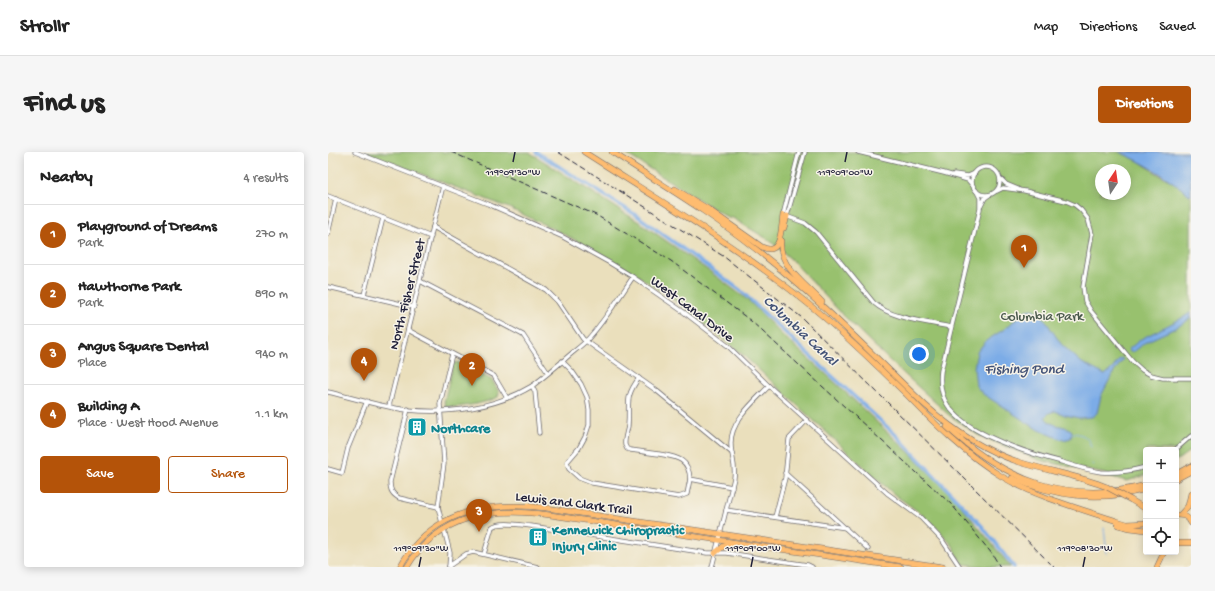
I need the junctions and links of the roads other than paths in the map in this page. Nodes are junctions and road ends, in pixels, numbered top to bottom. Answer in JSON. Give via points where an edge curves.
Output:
{"nodes":[{"id":1,"x":355,"y":152,"type":"edge"},
{"id":2,"x":584,"y":152,"type":"edge"},
{"id":3,"x":612,"y":152,"type":"edge"},
{"id":4,"x":800,"y":152,"type":"edge"},
{"id":5,"x":805,"y":152,"type":"edge"},
{"id":6,"x":858,"y":152,"type":"edge"},
{"id":7,"x":642,"y":172,"type":"junction"},
{"id":8,"x":976,"y":172,"type":"junction"},
{"id":9,"x":944,"y":173,"type":"junction"},
{"id":10,"x":1000,"y":177,"type":"junction"},
{"id":11,"x":443,"y":186,"type":"junction"},
{"id":12,"x":975,"y":189,"type":"junction"},
{"id":13,"x":997,"y":190,"type":"junction"},
{"id":14,"x":1025,"y":191,"type":"junction"},
{"id":15,"x":991,"y":194,"type":"junction"},
{"id":16,"x":328,"y":196,"type":"edge"},
{"id":17,"x":336,"y":199,"type":"junction"},
{"id":18,"x":980,"y":209,"type":"junction"},
{"id":19,"x":785,"y":216,"type":"junction"},
{"id":20,"x":383,"y":218,"type":"junction"},
{"id":21,"x":433,"y":227,"type":"junction"},
{"id":22,"x":328,"y":234,"type":"edge"},
{"id":23,"x":431,"y":237,"type":"junction"},
{"id":24,"x":634,"y":277,"type":"junction"},
{"id":25,"x":420,"y":281,"type":"junction"},
{"id":26,"x":328,"y":287,"type":"edge"},
{"id":27,"x":364,"y":296,"type":"junction"},
{"id":28,"x":414,"y":307,"type":"junction"},
{"id":29,"x":842,"y":325,"type":"junction"},
{"id":30,"x":951,"y":327,"type":"junction"},
{"id":31,"x":408,"y":330,"type":"junction"},
{"id":32,"x":586,"y":341,"type":"junction"},
{"id":33,"x":452,"y":354,"type":"junction"},
{"id":34,"x":562,"y":361,"type":"junction"},
{"id":35,"x":548,"y":373,"type":"junction"},
{"id":36,"x":639,"y":378,"type":"junction"},
{"id":37,"x":1191,"y":378,"type":"edge"},
{"id":38,"x":532,"y":386,"type":"junction"},
{"id":39,"x":769,"y":386,"type":"junction"},
{"id":40,"x":328,"y":392,"type":"edge"},
{"id":41,"x":507,"y":398,"type":"junction"},
{"id":42,"x":367,"y":401,"type":"junction"},
{"id":43,"x":925,"y":405,"type":"junction"},
{"id":44,"x":390,"y":406,"type":"junction"},
{"id":45,"x":679,"y":408,"type":"junction"},
{"id":46,"x":408,"y":410,"type":"junction"},
{"id":47,"x":440,"y":410,"type":"junction"},
{"id":48,"x":675,"y":412,"type":"dead end"},
{"id":49,"x":807,"y":420,"type":"junction"},
{"id":50,"x":538,"y":433,"type":"dead end"},
{"id":51,"x":1191,"y":436,"type":"edge"},
{"id":52,"x":951,"y":438,"type":"junction"},
{"id":53,"x":1178,"y":447,"type":"edge"},
{"id":54,"x":732,"y":453,"type":"junction"},
{"id":55,"x":1191,"y":466,"type":"edge"},
{"id":56,"x":1143,"y":468,"type":"edge"},
{"id":57,"x":328,"y":469,"type":"edge"},
{"id":58,"x":1191,"y":471,"type":"edge"},
{"id":59,"x":1179,"y":472,"type":"edge"},
{"id":60,"x":785,"y":473,"type":"junction"},
{"id":61,"x":1179,"y":477,"type":"edge"},
{"id":62,"x":690,"y":479,"type":"junction"},
{"id":63,"x":1143,"y":486,"type":"edge"},
{"id":64,"x":732,"y":487,"type":"junction"},
{"id":65,"x":1143,"y":490,"type":"edge"},
{"id":66,"x":1191,"y":493,"type":"edge"},
{"id":67,"x":438,"y":507,"type":"junction"},
{"id":68,"x":1075,"y":507,"type":"junction"},
{"id":69,"x":1143,"y":507,"type":"edge"},
{"id":70,"x":726,"y":510,"type":"junction"},
{"id":71,"x":1179,"y":514,"type":"edge"},
{"id":72,"x":1179,"y":515,"type":"edge"},
{"id":73,"x":775,"y":517,"type":"junction"},
{"id":74,"x":442,"y":523,"type":"junction"},
{"id":75,"x":1143,"y":523,"type":"edge"},
{"id":76,"x":1191,"y":523,"type":"edge"},
{"id":77,"x":846,"y":528,"type":"junction"},
{"id":78,"x":444,"y":529,"type":"junction"},
{"id":79,"x":1143,"y":530,"type":"edge"},
{"id":80,"x":720,"y":534,"type":"junction"},
{"id":81,"x":718,"y":540,"type":"junction"},
{"id":82,"x":739,"y":543,"type":"junction"},
{"id":83,"x":1179,"y":543,"type":"edge"},
{"id":84,"x":1191,"y":543,"type":"edge"},
{"id":85,"x":868,"y":549,"type":"dead end"},
{"id":86,"x":715,"y":553,"type":"junction"},
{"id":87,"x":484,"y":554,"type":"junction"},
{"id":88,"x":1163,"y":555,"type":"edge"},
{"id":89,"x":449,"y":566,"type":"edge"},
{"id":90,"x":400,"y":567,"type":"edge"},
{"id":91,"x":407,"y":567,"type":"edge"},
{"id":92,"x":538,"y":567,"type":"edge"},
{"id":93,"x":712,"y":567,"type":"edge"},
{"id":94,"x":812,"y":567,"type":"edge"},
{"id":95,"x":901,"y":567,"type":"edge"},
{"id":96,"x":943,"y":567,"type":"edge"},
{"id":97,"x":960,"y":567,"type":"edge"},
{"id":98,"x":1157,"y":567,"type":"edge"}],
"edges":[{"from":1,"to":11,"type":"street","name":"West Canal Drive"},
{"from":2,"to":52,"type":"highway","via":[[731,247],[790,289],[847,337]]},
{"from":3,"to":7,"type":"highway"},
{"from":4,"to":19,"type":"street"},
{"from":5,"to":19,"type":"street"},
{"from":6,"to":9,"type":"street"},
{"from":7,"to":19,"type":"highway","via":[[680,192],[766,249],[778,245]]},
{"from":7,"to":29,"type":"highway","via":[[723,224],[783,270]]},
{"from":8,"to":9,"type":"street","via":[[968,176]]},
{"from":8,"to":10,"type":"street","via":[[989,167]]},
{"from":8,"to":12,"type":"street","via":[[973,178]]},
{"from":9,"to":12,"type":"street","via":[[968,180]]},
{"from":10,"to":13,"type":"street"},
{"from":10,"to":14,"type":"street","via":[[1006,184]]},
{"from":11,"to":21,"type":"street","name":"North Fisher Street"},
{"from":11,"to":24,"type":"street","name":"West Canal Drive","via":[[563,237]]},
{"from":12,"to":15,"type":"street","via":[[984,195]]},
{"from":12,"to":18,"type":"street","via":[[980,198]]},
{"from":13,"to":14,"type":"street","via":[[1003,188]]},
{"from":13,"to":15,"type":"street"},
{"from":14,"to":37,"type":"street","via":[[1070,202],[1087,217],[1092,234],[1083,285],[1085,301],[1091,312],[1129,357],[1139,368],[1154,376],[1167,379]]},
{"from":15,"to":18,"type":"street","via":[[984,198]]},
{"from":16,"to":17,"type":"street"},
{"from":17,"to":20,"type":"street"},
{"from":17,"to":22,"type":"street"},
{"from":18,"to":30,"type":"street"},
{"from":19,"to":29,"type":"highway","via":[[781,244],[784,260]]},
{"from":19,"to":30,"type":"street","via":[[806,223],[816,232],[874,302],[884,310],[897,316]]},
{"from":20,"to":23,"type":"street"},
{"from":20,"to":27,"type":"street"},
{"from":21,"to":23,"type":"street","name":"North Fisher Street"},
{"from":21,"to":32,"type":"street","via":[[546,290],[558,302]]},
{"from":23,"to":25,"type":"street","name":"North Fisher Street"},
{"from":24,"to":32,"type":"street"},
{"from":24,"to":39,"type":"street","name":"West Canal Drive","via":[[728,346]]},
{"from":25,"to":28,"type":"street","name":"North Fisher Street"},
{"from":25,"to":35,"type":"street","via":[[523,335]]},
{"from":26,"to":27,"type":"street"},
{"from":27,"to":28,"type":"street"},
{"from":28,"to":31,"type":"street","name":"North Fisher Street"},
{"from":29,"to":43,"type":"highway"},
{"from":30,"to":56,"type":"street","via":[[941,368],[940,386],[948,406],[962,421],[1020,449],[1052,460],[1104,472]]},
{"from":31,"to":33,"type":"street"},
{"from":31,"to":44,"type":"street","name":"North Fisher Street"},
{"from":32,"to":34,"type":"street"},
{"from":32,"to":36,"type":"street"},
{"from":33,"to":41,"type":"street","via":[[494,376]]},
{"from":33,"to":47,"type":"street"},
{"from":34,"to":35,"type":"street"},
{"from":34,"to":62,"type":"street","via":[[581,384],[589,410],[589,425],[585,437],[567,465],[574,475],[592,483],[679,497],[687,494]]},
{"from":35,"to":38,"type":"street"},
{"from":36,"to":45,"type":"street"},
{"from":36,"to":62,"type":"street","via":[[632,388],[629,399],[624,442],[626,447],[630,450],[679,459],[687,466]]},
{"from":38,"to":41,"type":"street"},
{"from":38,"to":50,"type":"street"},
{"from":39,"to":49,"type":"street","name":"West Canal Drive"},
{"from":39,"to":54,"type":"street","via":[[734,426],[731,437]]},
{"from":40,"to":42,"type":"street"},
{"from":41,"to":47,"type":"street","via":[[470,408]]},
{"from":42,"to":44,"type":"street"},
{"from":42,"to":57,"type":"street","via":[[348,448],[342,473]]},
{"from":43,"to":63,"type":"highway","via":[[951,431],[981,455],[1030,481],[1087,492]]},
{"from":43,"to":69,"type":"highway","bridge":true,"via":[[960,433],[996,453],[1024,464],[1080,478],[1107,488]]},
{"from":44,"to":46,"type":"street"},
{"from":45,"to":48,"type":"street"},
{"from":45,"to":54,"type":"street"},
{"from":46,"to":47,"type":"street"},
{"from":46,"to":67,"type":"street","via":[[390,488],[399,498]]},
{"from":47,"to":67,"type":"street","via":[[444,464]]},
{"from":49,"to":60,"type":"street","via":[[789,439]]},
{"from":49,"to":97,"type":"street","name":"West Canal Drive","via":[[887,493],[921,518],[948,548]]},
{"from":51,"to":53,"type":"street"},
{"from":52,"to":65,"type":"highway","via":[[999,472],[1041,489],[1071,495],[1095,496]]},
{"from":52,"to":68,"type":"highway","via":[[1006,479]]},
{"from":54,"to":64,"type":"street","via":[[735,470]]},
{"from":55,"to":59,"type":"highway"},
{"from":58,"to":61,"type":"highway"},
{"from":60,"to":73,"type":"street"},
{"from":60,"to":77,"type":"street"},
{"from":62,"to":64,"type":"street"},
{"from":64,"to":70,"type":"street"},
{"from":66,"to":71,"type":"highway","via":[[1188,506]]},
{"from":67,"to":74,"type":"street"},
{"from":68,"to":75,"type":"highway","via":[[1124,523]]},
{"from":68,"to":79,"type":"highway","via":[[1125,527]]},
{"from":70,"to":73,"type":"street"},
{"from":70,"to":80,"type":"street"},
{"from":72,"to":76,"type":"highway","via":[[1187,518]]},
{"from":73,"to":77,"type":"street"},
{"from":74,"to":80,"type":"highway","name":"Lewis and Clark Trail","via":[[480,509],[528,506]]},
{"from":74,"to":90,"type":"highway","name":"Lewis and Clark Trail","via":[[419,541]]},
{"from":77,"to":85,"type":"street"},
{"from":78,"to":81,"type":"highway","name":"Lewis and Clark Trail","via":[[478,515],[519,512]]},
{"from":78,"to":89,"type":"street","via":[[450,553]]},
{"from":78,"to":91,"type":"highway","name":"Lewis and Clark Trail","via":[[422,546]]},
{"from":80,"to":81,"type":"street"},
{"from":80,"to":96,"type":"highway","name":"Lewis and Clark Trail"},
{"from":81,"to":82,"type":"highway","name":"Lewis and Clark Trail"},
{"from":81,"to":86,"type":"street"},
{"from":82,"to":86,"type":"highway","via":[[726,545]]},
{"from":82,"to":95,"type":"highway","name":"Lewis and Clark Trail"},
{"from":83,"to":84,"type":"highway"},
{"from":86,"to":87,"type":"street","via":[[498,524],[490,529]]},
{"from":86,"to":93,"type":"street"},
{"from":86,"to":94,"type":"street"},
{"from":87,"to":89,"type":"street","via":[[469,552]]},
{"from":87,"to":92,"type":"street"},
{"from":88,"to":98,"type":"highway"}]}
